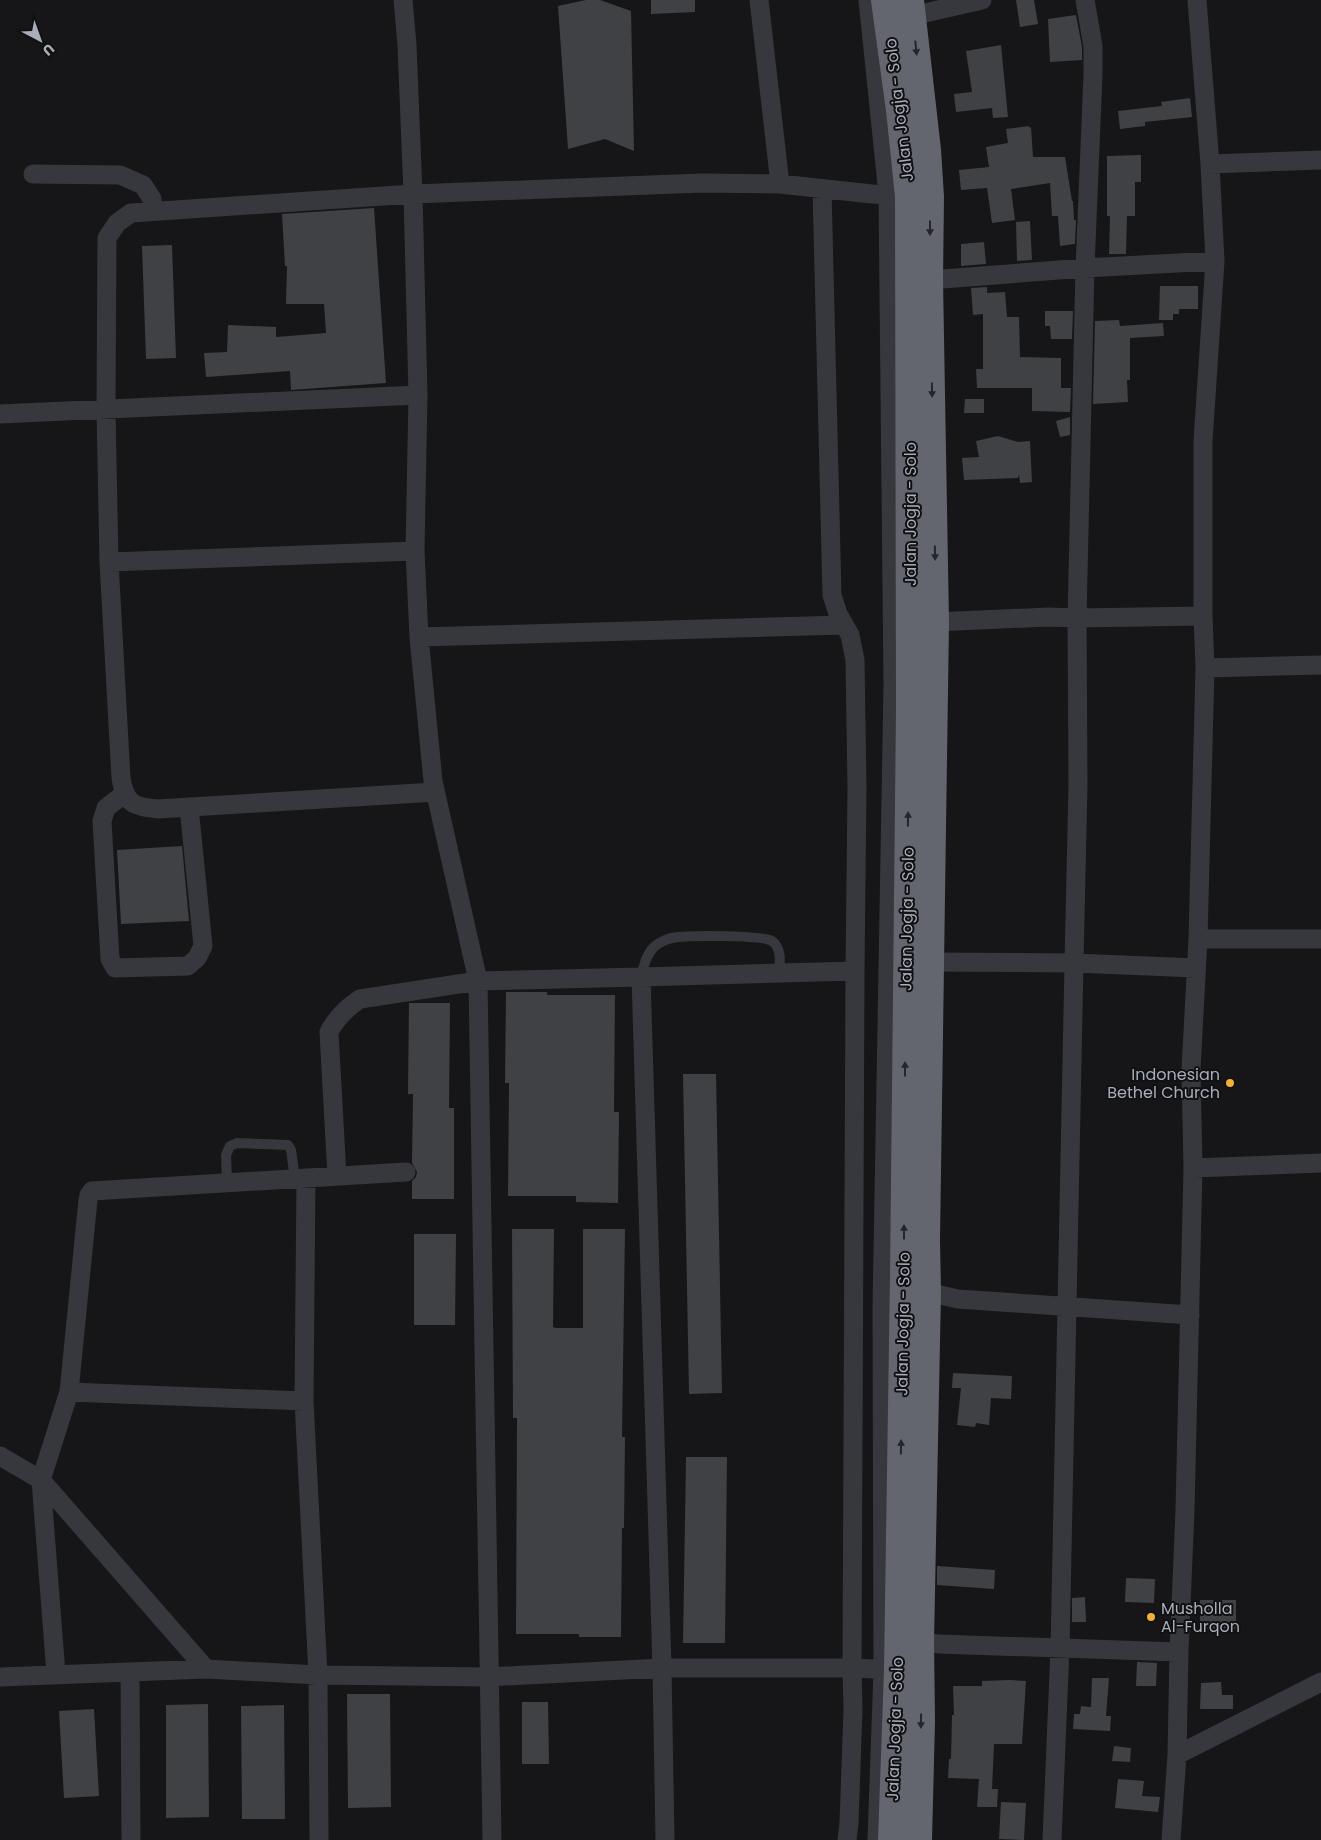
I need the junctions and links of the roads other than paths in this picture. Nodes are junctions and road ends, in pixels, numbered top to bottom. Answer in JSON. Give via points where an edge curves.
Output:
{"nodes":[{"id":1,"x":402,"y":0,"type":"edge"},
{"id":2,"x":759,"y":0,"type":"edge"},
{"id":3,"x":868,"y":0,"type":"edge"},
{"id":4,"x":885,"y":0,"type":"edge"},
{"id":5,"x":982,"y":0,"type":"edge"},
{"id":6,"x":1085,"y":0,"type":"edge"},
{"id":7,"x":1197,"y":0,"type":"edge"},
{"id":8,"x":911,"y":8,"type":"edge"},
{"id":9,"x":1321,"y":160,"type":"edge"},
{"id":10,"x":1210,"y":164,"type":"junction"},
{"id":11,"x":33,"y":174,"type":"dead end"},
{"id":12,"x":780,"y":184,"type":"junction"},
{"id":13,"x":822,"y":189,"type":"junction"},
{"id":14,"x":413,"y":194,"type":"junction"},
{"id":15,"x":909,"y":196,"type":"junction"},
{"id":16,"x":153,"y":211,"type":"junction"},
{"id":17,"x":1214,"y":261,"type":"junction"},
{"id":18,"x":1085,"y":268,"type":"junction"},
{"id":19,"x":929,"y":280,"type":"junction"},
{"id":20,"x":418,"y":395,"type":"junction"},
{"id":21,"x":106,"y":410,"type":"junction"},
{"id":22,"x":0,"y":414,"type":"edge"},
{"id":23,"x":415,"y":551,"type":"junction"},
{"id":24,"x":109,"y":562,"type":"junction"},
{"id":25,"x":1203,"y":616,"type":"junction"},
{"id":26,"x":1077,"y":618,"type":"junction"},
{"id":27,"x":936,"y":622,"type":"junction"},
{"id":28,"x":844,"y":625,"type":"junction"},
{"id":29,"x":418,"y":637,"type":"junction"},
{"id":30,"x":1321,"y":665,"type":"edge"},
{"id":31,"x":1205,"y":668,"type":"junction"},
{"id":32,"x":435,"y":792,"type":"junction"},
{"id":33,"x":124,"y":794,"type":"junction"},
{"id":34,"x":188,"y":807,"type":"junction"},
{"id":35,"x":1198,"y":939,"type":"junction"},
{"id":36,"x":1321,"y":939,"type":"edge"},
{"id":37,"x":929,"y":962,"type":"junction"},
{"id":38,"x":1074,"y":963,"type":"junction"},
{"id":39,"x":1196,"y":968,"type":"junction"},
{"id":40,"x":856,"y":971,"type":"junction"},
{"id":41,"x":779,"y":973,"type":"junction"},
{"id":42,"x":641,"y":977,"type":"junction"},
{"id":43,"x":478,"y":981,"type":"junction"},
{"id":44,"x":1321,"y":1163,"type":"edge"},
{"id":45,"x":1193,"y":1168,"type":"junction"},
{"id":46,"x":406,"y":1172,"type":"dead end"},
{"id":47,"x":337,"y":1176,"type":"junction"},
{"id":48,"x":300,"y":1178,"type":"junction"},
{"id":49,"x":228,"y":1183,"type":"junction"},
{"id":50,"x":927,"y":1292,"type":"junction"},
{"id":51,"x":1067,"y":1306,"type":"junction"},
{"id":52,"x":1190,"y":1315,"type":"junction"},
{"id":53,"x":68,"y":1392,"type":"junction"},
{"id":54,"x":304,"y":1401,"type":"junction"},
{"id":55,"x":0,"y":1456,"type":"edge"},
{"id":56,"x":41,"y":1480,"type":"junction"},
{"id":57,"x":920,"y":1641,"type":"junction"},
{"id":58,"x":1060,"y":1648,"type":"junction"},
{"id":59,"x":1179,"y":1652,"type":"junction"},
{"id":60,"x":662,"y":1668,"type":"junction"},
{"id":61,"x":852,"y":1668,"type":"junction"},
{"id":62,"x":206,"y":1669,"type":"junction"},
{"id":63,"x":900,"y":1671,"type":"junction"},
{"id":64,"x":130,"y":1672,"type":"junction"},
{"id":65,"x":56,"y":1674,"type":"junction"},
{"id":66,"x":318,"y":1675,"type":"junction"},
{"id":67,"x":0,"y":1677,"type":"edge"},
{"id":68,"x":488,"y":1677,"type":"junction"},
{"id":69,"x":1321,"y":1682,"type":"edge"},
{"id":70,"x":1177,"y":1755,"type":"junction"},
{"id":71,"x":131,"y":1840,"type":"edge"},
{"id":72,"x":319,"y":1840,"type":"edge"},
{"id":73,"x":492,"y":1840,"type":"edge"},
{"id":74,"x":665,"y":1840,"type":"edge"},
{"id":75,"x":847,"y":1840,"type":"edge"},
{"id":76,"x":876,"y":1840,"type":"edge"},
{"id":77,"x":892,"y":1840,"type":"edge"},
{"id":78,"x":918,"y":1840,"type":"edge"},
{"id":79,"x":1052,"y":1840,"type":"edge"},
{"id":80,"x":1171,"y":1840,"type":"edge"}],
"edges":[{"from":1,"to":14,"type":"street"},
{"from":2,"to":12,"type":"street"},
{"from":3,"to":15,"type":"street"},
{"from":4,"to":15,"type":"highway","name":"Jalan Jogja - Solo"},
{"from":5,"to":8,"type":"street"},
{"from":6,"to":18,"type":"street","via":[[1093,46]]},
{"from":7,"to":10,"type":"street"},
{"from":8,"to":15,"type":"highway","name":"Jalan Jogja - Solo","one_way":true,"via":[[927,150]]},
{"from":9,"to":10,"type":"street"},
{"from":10,"to":17,"type":"street"},
{"from":11,"to":16,"type":"street","via":[[120,175],[143,185],[152,199]]},
{"from":12,"to":13,"type":"street"},
{"from":12,"to":14,"type":"street","via":[[702,183]]},
{"from":13,"to":15,"type":"street"},
{"from":13,"to":28,"type":"street","via":[[832,595]]},
{"from":14,"to":16,"type":"street"},
{"from":14,"to":20,"type":"street"},
{"from":15,"to":19,"type":"highway","name":"Jalan Jogja - Solo","one_way":true},
{"from":15,"to":63,"type":"highway","name":"Jalan Jogja - Solo","via":[[901,630],[904,1276],[891,1603]]},
{"from":16,"to":21,"type":"street","via":[[131,213],[117,224],[108,238]]},
{"from":17,"to":18,"type":"street"},
{"from":17,"to":25,"type":"street","via":[[1203,441]]},
{"from":18,"to":19,"type":"street"},
{"from":18,"to":26,"type":"street"},
{"from":19,"to":27,"type":"highway","name":"Jalan Jogja - Solo","one_way":true},
{"from":20,"to":21,"type":"street"},
{"from":20,"to":23,"type":"street"},
{"from":21,"to":22,"type":"street"},
{"from":21,"to":24,"type":"street"},
{"from":23,"to":24,"type":"street"},
{"from":23,"to":29,"type":"street"},
{"from":24,"to":33,"type":"street"},
{"from":25,"to":26,"type":"street"},
{"from":25,"to":31,"type":"street"},
{"from":26,"to":27,"type":"street"},
{"from":26,"to":38,"type":"street"},
{"from":27,"to":37,"type":"highway","name":"Jalan Jogja - Solo"},
{"from":28,"to":29,"type":"street"},
{"from":28,"to":40,"type":"street","via":[[850,635],[855,660]]},
{"from":29,"to":32,"type":"street"},
{"from":30,"to":31,"type":"street"},
{"from":31,"to":35,"type":"street"},
{"from":32,"to":34,"type":"street"},
{"from":32,"to":43,"type":"street"},
{"from":33,"to":34,"type":"street","via":[[141,808]]},
{"from":33,"to":34,"type":"street","via":[[106,808],[102,821],[110,959],[115,968],[188,966],[203,946]]},
{"from":35,"to":36,"type":"street"},
{"from":35,"to":39,"type":"street"},
{"from":37,"to":38,"type":"street"},
{"from":37,"to":50,"type":"highway","name":"Jalan Jogja - Solo"},
{"from":38,"to":39,"type":"street"},
{"from":38,"to":51,"type":"street"},
{"from":39,"to":45,"type":"street","via":[[1191,1069]]},
{"from":40,"to":41,"type":"street"},
{"from":40,"to":61,"type":"street"},
{"from":41,"to":42,"type":"street"},
{"from":41,"to":42,"type":"lane","via":[[778,948],[771,940],[684,937],[670,938],[654,946],[647,956]]},
{"from":42,"to":43,"type":"street"},
{"from":42,"to":60,"type":"street"},
{"from":43,"to":47,"type":"street","via":[[360,999],[336,1019],[329,1032]]},
{"from":43,"to":68,"type":"street"},
{"from":44,"to":45,"type":"street"},
{"from":45,"to":52,"type":"street"},
{"from":46,"to":47,"type":"street"},
{"from":47,"to":48,"type":"street"},
{"from":48,"to":49,"type":"street"},
{"from":48,"to":49,"type":"lane","via":[[288,1145],[237,1143],[230,1146],[226,1155]]},
{"from":48,"to":54,"type":"street"},
{"from":49,"to":53,"type":"street","via":[[95,1190],[88,1195]]},
{"from":50,"to":51,"type":"street","via":[[958,1299]]},
{"from":50,"to":57,"type":"highway","name":"Jalan Jogja - Solo"},
{"from":51,"to":52,"type":"street"},
{"from":51,"to":58,"type":"street"},
{"from":52,"to":59,"type":"street"},
{"from":53,"to":54,"type":"street"},
{"from":53,"to":56,"type":"street"},
{"from":54,"to":66,"type":"street"},
{"from":55,"to":56,"type":"street"},
{"from":56,"to":62,"type":"street"},
{"from":56,"to":65,"type":"street"},
{"from":57,"to":58,"type":"street"},
{"from":57,"to":63,"type":"highway","name":"Jalan Jogja - Solo"},
{"from":58,"to":59,"type":"street"},
{"from":58,"to":79,"type":"street"},
{"from":59,"to":70,"type":"street"},
{"from":60,"to":61,"type":"street"},
{"from":60,"to":68,"type":"street"},
{"from":60,"to":74,"type":"street"},
{"from":61,"to":63,"type":"street"},
{"from":61,"to":75,"type":"street","via":[[854,1710]]},
{"from":62,"to":64,"type":"street"},
{"from":62,"to":66,"type":"street"},
{"from":63,"to":76,"type":"street"},
{"from":63,"to":77,"type":"highway","name":"Jalan Jogja - Solo"},
{"from":63,"to":78,"type":"highway","name":"Jalan Jogja - Solo","one_way":true},
{"from":64,"to":65,"type":"street"},
{"from":64,"to":71,"type":"street"},
{"from":65,"to":67,"type":"street"},
{"from":66,"to":68,"type":"street"},
{"from":66,"to":72,"type":"street"},
{"from":68,"to":73,"type":"street"},
{"from":69,"to":70,"type":"street"},
{"from":70,"to":80,"type":"street"}]}
